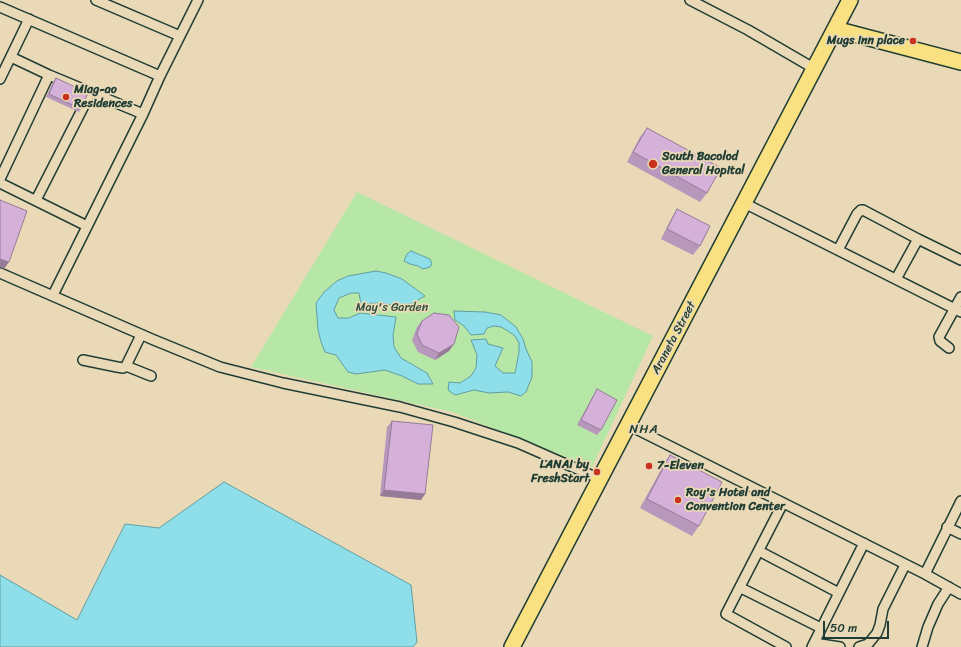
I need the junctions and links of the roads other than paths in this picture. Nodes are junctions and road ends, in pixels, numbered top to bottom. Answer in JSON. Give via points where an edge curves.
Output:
{"nodes":[{"id":1,"x":96,"y":0,"type":"edge"},
{"id":2,"x":198,"y":0,"type":"edge"},
{"id":3,"x":690,"y":0,"type":"edge"},
{"id":4,"x":850,"y":0,"type":"edge"},
{"id":5,"x":0,"y":6,"type":"edge"},
{"id":6,"x":29,"y":18,"type":"junction"},
{"id":7,"x":835,"y":29,"type":"junction"},
{"id":8,"x":180,"y":36,"type":"junction"},
{"id":9,"x":11,"y":57,"type":"junction"},
{"id":10,"x":961,"y":62,"type":"edge"},
{"id":11,"x":815,"y":69,"type":"junction"},
{"id":12,"x":49,"y":75,"type":"junction"},
{"id":13,"x":160,"y":76,"type":"junction"},
{"id":14,"x":0,"y":79,"type":"edge"},
{"id":15,"x":91,"y":92,"type":"junction"},
{"id":16,"x":143,"y":114,"type":"junction"},
{"id":17,"x":0,"y":179,"type":"edge"},
{"id":18,"x":0,"y":183,"type":"edge"},
{"id":19,"x":36,"y":200,"type":"junction"},
{"id":20,"x":744,"y":203,"type":"junction"},
{"id":21,"x":87,"y":226,"type":"junction"},
{"id":22,"x":918,"y":239,"type":"junction"},
{"id":23,"x":838,"y":250,"type":"junction"},
{"id":24,"x":961,"y":260,"type":"edge"},
{"id":25,"x":0,"y":273,"type":"edge"},
{"id":26,"x":896,"y":279,"type":"junction"},
{"id":27,"x":53,"y":296,"type":"junction"},
{"id":28,"x":961,"y":297,"type":"edge"},
{"id":29,"x":958,"y":310,"type":"edge"},
{"id":30,"x":141,"y":335,"type":"junction"},
{"id":31,"x":949,"y":348,"type":"dead end"},
{"id":32,"x":83,"y":360,"type":"dead end"},
{"id":33,"x":126,"y":366,"type":"junction"},
{"id":34,"x":151,"y":376,"type":"dead end"},
{"id":35,"x":628,"y":425,"type":"junction"},
{"id":36,"x":600,"y":479,"type":"junction"},
{"id":37,"x":961,"y":501,"type":"edge"},
{"id":38,"x":783,"y":503,"type":"junction"},
{"id":39,"x":947,"y":528,"type":"junction"},
{"id":40,"x":961,"y":534,"type":"edge"},
{"id":41,"x":864,"y":543,"type":"junction"},
{"id":42,"x":759,"y":551,"type":"junction"},
{"id":43,"x":905,"y":565,"type":"junction"},
{"id":44,"x":925,"y":574,"type":"junction"},
{"id":45,"x":949,"y":587,"type":"junction"},
{"id":46,"x":741,"y":588,"type":"junction"},
{"id":47,"x":839,"y":593,"type":"junction"},
{"id":48,"x":961,"y":594,"type":"edge"},
{"id":49,"x":821,"y":628,"type":"junction"},
{"id":50,"x":813,"y":645,"type":"edge"},
{"id":51,"x":512,"y":647,"type":"edge"},
{"id":52,"x":786,"y":647,"type":"edge"},
{"id":53,"x":840,"y":647,"type":"edge"},
{"id":54,"x":860,"y":647,"type":"edge"},
{"id":55,"x":922,"y":647,"type":"edge"}],
"edges":[{"from":1,"to":8,"type":"street"},
{"from":2,"to":8,"type":"street"},
{"from":3,"to":11,"type":"street"},
{"from":4,"to":7,"type":"main road","name":"Araneta Street"},
{"from":5,"to":6,"type":"street"},
{"from":6,"to":9,"type":"street"},
{"from":6,"to":13,"type":"street"},
{"from":7,"to":10,"type":"main road"},
{"from":7,"to":11,"type":"main road","name":"Araneta Street"},
{"from":8,"to":13,"type":"street"},
{"from":9,"to":12,"type":"street"},
{"from":9,"to":14,"type":"street"},
{"from":11,"to":20,"type":"main road","name":"Araneta Street"},
{"from":12,"to":15,"type":"street"},
{"from":12,"to":17,"type":"street"},
{"from":13,"to":16,"type":"street"},
{"from":15,"to":16,"type":"street"},
{"from":15,"to":19,"type":"street"},
{"from":16,"to":21,"type":"street"},
{"from":18,"to":19,"type":"street"},
{"from":19,"to":21,"type":"street"},
{"from":20,"to":23,"type":"street"},
{"from":20,"to":35,"type":"main road","name":"Araneta Street"},
{"from":21,"to":27,"type":"street"},
{"from":22,"to":23,"type":"street","via":[[861,210]]},
{"from":22,"to":24,"type":"street"},
{"from":22,"to":26,"type":"street"},
{"from":23,"to":26,"type":"street"},
{"from":25,"to":27,"type":"street"},
{"from":26,"to":29,"type":"street"},
{"from":27,"to":30,"type":"street"},
{"from":28,"to":29,"type":"street"},
{"from":29,"to":31,"type":"street","via":[[939,337]]},
{"from":30,"to":33,"type":"street"},
{"from":30,"to":36,"type":"street","via":[[220,367],[400,407],[454,422],[518,443]]},
{"from":32,"to":33,"type":"street","via":[[123,368]]},
{"from":33,"to":34,"type":"street"},
{"from":35,"to":36,"type":"main road","name":"Araneta Street"},
{"from":35,"to":38,"type":"street"},
{"from":36,"to":51,"type":"main road","name":"Araneta Street"},
{"from":37,"to":39,"type":"street"},
{"from":38,"to":41,"type":"street"},
{"from":38,"to":42,"type":"street"},
{"from":39,"to":40,"type":"street"},
{"from":39,"to":44,"type":"street"},
{"from":41,"to":43,"type":"street"},
{"from":41,"to":47,"type":"street"},
{"from":42,"to":46,"type":"street"},
{"from":42,"to":47,"type":"street"},
{"from":43,"to":44,"type":"street"},
{"from":43,"to":54,"type":"street","via":[[883,609],[877,633],[868,644]]},
{"from":44,"to":45,"type":"street"},
{"from":45,"to":48,"type":"street"},
{"from":45,"to":55,"type":"street","via":[[938,604]]},
{"from":46,"to":49,"type":"street"},
{"from":46,"to":52,"type":"street","via":[[726,614]]},
{"from":47,"to":49,"type":"street"},
{"from":49,"to":50,"type":"street"},
{"from":50,"to":53,"type":"street"}]}
